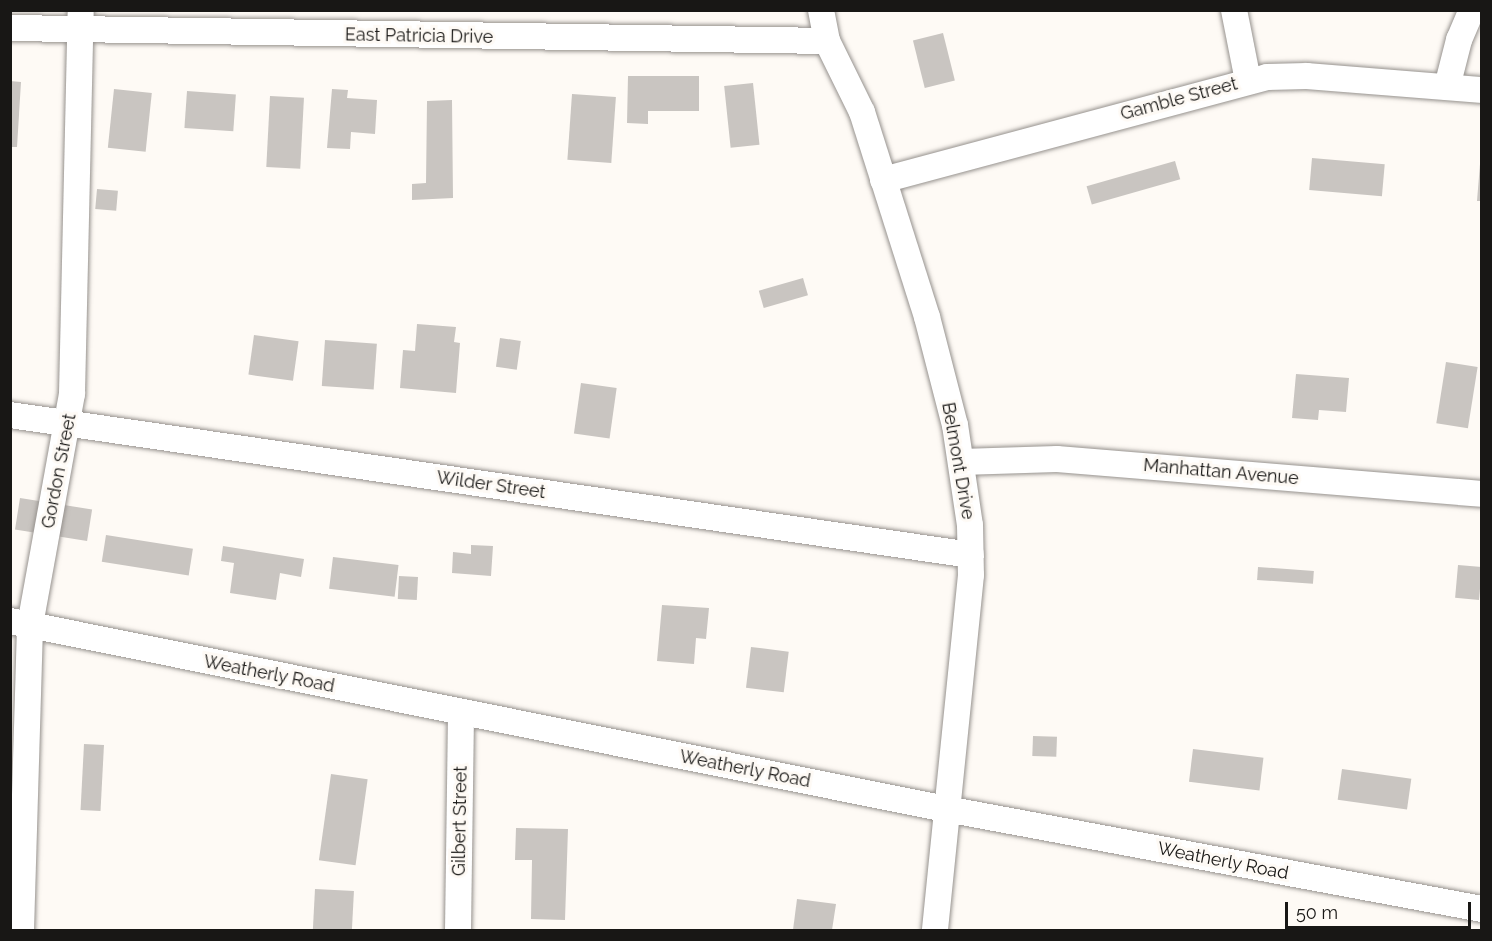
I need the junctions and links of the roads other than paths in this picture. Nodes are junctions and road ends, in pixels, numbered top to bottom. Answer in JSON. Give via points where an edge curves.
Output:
{"nodes":[{"id":1,"x":821,"y":10,"type":"edge"},
{"id":2,"x":1234,"y":10,"type":"edge"},
{"id":3,"x":1472,"y":10,"type":"edge"},
{"id":4,"x":80,"y":20,"type":"edge"},
{"id":5,"x":10,"y":28,"type":"edge"},
{"id":6,"x":827,"y":41,"type":"junction"},
{"id":7,"x":1248,"y":81,"type":"junction"},
{"id":8,"x":1447,"y":87,"type":"junction"},
{"id":9,"x":1482,"y":90,"type":"edge"},
{"id":10,"x":883,"y":180,"type":"junction"},
{"id":11,"x":10,"y":415,"type":"edge"},
{"id":12,"x":69,"y":425,"type":"junction"},
{"id":13,"x":961,"y":462,"type":"junction"},
{"id":14,"x":1482,"y":494,"type":"edge"},
{"id":15,"x":971,"y":555,"type":"junction"},
{"id":16,"x":20,"y":623,"type":"edge"},
{"id":17,"x":461,"y":712,"type":"junction"},
{"id":18,"x":946,"y":809,"type":"junction"},
{"id":19,"x":1482,"y":909,"type":"edge"},
{"id":20,"x":21,"y":930,"type":"edge"},
{"id":21,"x":458,"y":930,"type":"edge"},
{"id":22,"x":934,"y":930,"type":"edge"}],
"edges":[{"from":1,"to":6,"type":"street","name":"Belmont Drive"},
{"from":2,"to":7,"type":"street"},
{"from":3,"to":8,"type":"street"},
{"from":4,"to":5,"type":"street","name":"East Patricia Drive"},
{"from":4,"to":6,"type":"street","name":"East Patricia Drive"},
{"from":4,"to":12,"type":"street","name":"Gordon Street"},
{"from":6,"to":10,"type":"street","name":"Belmont Drive","via":[[862,112]]},
{"from":7,"to":8,"type":"street","name":"Gamble Street","via":[[1307,76]]},
{"from":7,"to":10,"type":"street","name":"Gamble Street"},
{"from":8,"to":9,"type":"street","name":"Gamble Street"},
{"from":10,"to":13,"type":"street","name":"Belmont Drive","via":[[927,317]]},
{"from":11,"to":12,"type":"street","name":"Wilder Street"},
{"from":12,"to":15,"type":"street","name":"Wilder Street"},
{"from":12,"to":16,"type":"street","name":"Gordon Street"},
{"from":13,"to":14,"type":"street","name":"Manhattan Avenue","via":[[1056,459]]},
{"from":13,"to":15,"type":"street","name":"Belmont Drive"},
{"from":15,"to":18,"type":"street","name":"Belmont Drive"},
{"from":16,"to":17,"type":"street","name":"Weatherly Road"},
{"from":16,"to":20,"type":"street","name":"Gordon Street"},
{"from":17,"to":18,"type":"street","name":"Weatherly Road"},
{"from":17,"to":21,"type":"street","name":"Gilbert Street"},
{"from":18,"to":19,"type":"street","name":"Weatherly Road"},
{"from":18,"to":22,"type":"street","name":"Belmont Drive"}]}
